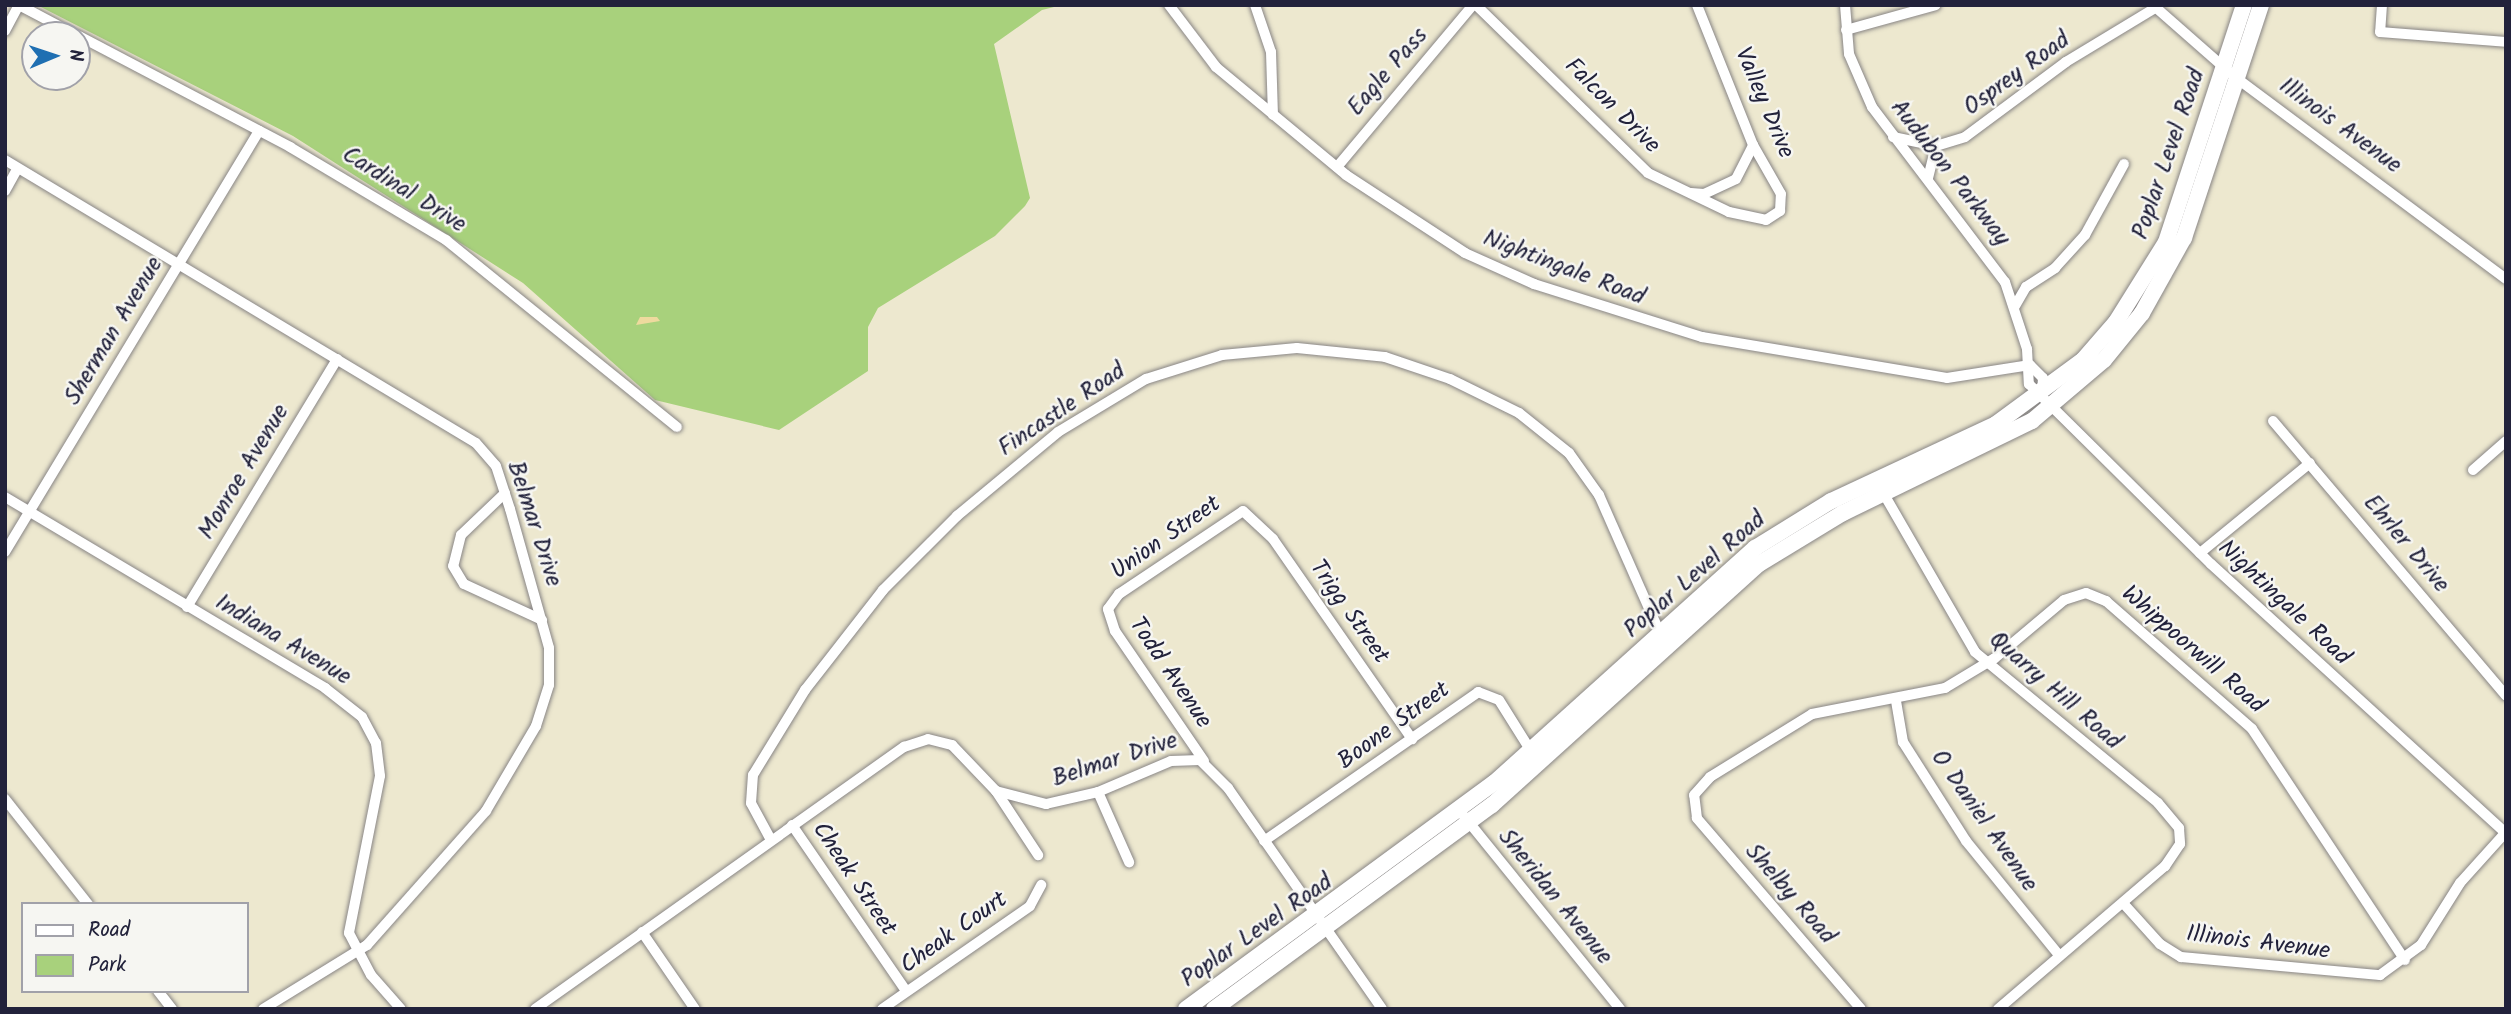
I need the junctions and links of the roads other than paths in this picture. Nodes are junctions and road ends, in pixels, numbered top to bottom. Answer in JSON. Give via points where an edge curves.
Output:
{"nodes":[{"id":1,"x":19,"y":5,"type":"edge"},
{"id":2,"x":1169,"y":5,"type":"edge"},
{"id":3,"x":1255,"y":5,"type":"edge"},
{"id":4,"x":1474,"y":5,"type":"edge"},
{"id":5,"x":1697,"y":5,"type":"edge"},
{"id":6,"x":1844,"y":5,"type":"edge"},
{"id":7,"x":1936,"y":5,"type":"edge"},
{"id":8,"x":2244,"y":5,"type":"edge"},
{"id":9,"x":2261,"y":5,"type":"edge"},
{"id":10,"x":2382,"y":5,"type":"edge"},
{"id":11,"x":2154,"y":7,"type":"edge"},
{"id":12,"x":50,"y":21,"type":"edge"},
{"id":13,"x":1846,"y":30,"type":"junction"},
{"id":14,"x":5,"y":31,"type":"edge"},
{"id":15,"x":91,"y":42,"type":"edge"},
{"id":16,"x":2506,"y":42,"type":"edge"},
{"id":17,"x":2224,"y":64,"type":"junction"},
{"id":18,"x":2235,"y":77,"type":"junction"},
{"id":19,"x":1273,"y":115,"type":"junction"},
{"id":20,"x":259,"y":131,"type":"junction"},
{"id":21,"x":1893,"y":137,"type":"junction"},
{"id":22,"x":1753,"y":145,"type":"junction"},
{"id":23,"x":1936,"y":146,"type":"junction"},
{"id":24,"x":5,"y":160,"type":"edge"},
{"id":25,"x":2124,"y":164,"type":"dead end"},
{"id":26,"x":1337,"y":167,"type":"junction"},
{"id":27,"x":18,"y":168,"type":"junction"},
{"id":28,"x":1928,"y":178,"type":"junction"},
{"id":29,"x":5,"y":191,"type":"edge"},
{"id":30,"x":1682,"y":192,"type":"junction"},
{"id":31,"x":1774,"y":217,"type":"joint"},
{"id":32,"x":178,"y":264,"type":"junction"},
{"id":33,"x":2506,"y":279,"type":"edge"},
{"id":34,"x":2005,"y":282,"type":"junction"},
{"id":35,"x":2026,"y":287,"type":"junction"},
{"id":36,"x":2015,"y":306,"type":"junction"},
{"id":37,"x":337,"y":359,"type":"junction"},
{"id":38,"x":2030,"y":365,"type":"junction"},
{"id":39,"x":2046,"y":401,"type":"junction"},
{"id":40,"x":2273,"y":421,"type":"dead end"},
{"id":41,"x":677,"y":427,"type":"dead end"},
{"id":42,"x":2506,"y":441,"type":"edge"},
{"id":43,"x":2310,"y":463,"type":"junction"},
{"id":44,"x":2473,"y":470,"type":"dead end"},
{"id":45,"x":1880,"y":487,"type":"junction"},
{"id":46,"x":505,"y":493,"type":"junction"},
{"id":47,"x":5,"y":497,"type":"edge"},
{"id":48,"x":30,"y":512,"type":"junction"},
{"id":49,"x":1248,"y":512,"type":"joint"},
{"id":50,"x":5,"y":552,"type":"edge"},
{"id":51,"x":2200,"y":553,"type":"junction"},
{"id":52,"x":1110,"y":604,"type":"joint"},
{"id":53,"x":187,"y":607,"type":"junction"},
{"id":54,"x":542,"y":620,"type":"junction"},
{"id":55,"x":1663,"y":640,"type":"junction"},
{"id":56,"x":1986,"y":662,"type":"junction"},
{"id":57,"x":2506,"y":696,"type":"edge"},
{"id":58,"x":1896,"y":701,"type":"junction"},
{"id":59,"x":1412,"y":739,"type":"junction"},
{"id":60,"x":1531,"y":751,"type":"junction"},
{"id":61,"x":1205,"y":763,"type":"junction"},
{"id":62,"x":996,"y":791,"type":"junction"},
{"id":63,"x":1098,"y":792,"type":"junction"},
{"id":64,"x":5,"y":799,"type":"edge"},
{"id":65,"x":1693,"y":805,"type":"joint"},
{"id":66,"x":1464,"y":816,"type":"junction"},
{"id":67,"x":792,"y":825,"type":"junction"},
{"id":68,"x":2505,"y":833,"type":"edge"},
{"id":69,"x":771,"y":840,"type":"junction"},
{"id":70,"x":1264,"y":841,"type":"junction"},
{"id":71,"x":1038,"y":856,"type":"dead end"},
{"id":72,"x":1129,"y":862,"type":"dead end"},
{"id":73,"x":1041,"y":885,"type":"dead end"},
{"id":74,"x":86,"y":902,"type":"edge"},
{"id":75,"x":2123,"y":903,"type":"junction"},
{"id":76,"x":1321,"y":923,"type":"junction"},
{"id":77,"x":642,"y":932,"type":"junction"},
{"id":78,"x":358,"y":954,"type":"junction"},
{"id":79,"x":2059,"y":955,"type":"junction"},
{"id":80,"x":2405,"y":960,"type":"junction"},
{"id":81,"x":906,"y":992,"type":"junction"},
{"id":82,"x":160,"y":993,"type":"edge"},
{"id":83,"x":1377,"y":1007,"type":"edge"},
{"id":84,"x":172,"y":1009,"type":"edge"},
{"id":85,"x":263,"y":1009,"type":"edge"},
{"id":86,"x":401,"y":1009,"type":"edge"},
{"id":87,"x":535,"y":1009,"type":"edge"},
{"id":88,"x":695,"y":1009,"type":"edge"},
{"id":89,"x":881,"y":1009,"type":"edge"},
{"id":90,"x":1186,"y":1009,"type":"edge"},
{"id":91,"x":1214,"y":1009,"type":"edge"},
{"id":92,"x":1620,"y":1009,"type":"edge"},
{"id":93,"x":1861,"y":1009,"type":"edge"},
{"id":94,"x":1998,"y":1009,"type":"edge"}],
"edges":[{"from":1,"to":12,"type":"street","name":"Cardinal Drive"},
{"from":1,"to":14,"type":"street"},
{"from":2,"to":19,"type":"street","name":"Nightingale Road","via":[[1205,55]]},
{"from":3,"to":19,"type":"street","via":[[1271,52]]},
{"from":4,"to":26,"type":"street","name":"Eagle Pass"},
{"from":4,"to":30,"type":"street","name":"Falcon Drive","via":[[1618,148]]},
{"from":5,"to":22,"type":"street","name":"Valley Drive"},
{"from":6,"to":13,"type":"street","name":"Audubon Parkway"},
{"from":7,"to":13,"type":"street"},
{"from":8,"to":17,"type":"main road","name":"Poplar Level Road"},
{"from":9,"to":18,"type":"main road","name":"Poplar Level Road"},
{"from":10,"to":16,"type":"street","via":[[2379,32]]},
{"from":11,"to":17,"type":"street","name":"Illinois Avenue"},
{"from":11,"to":23,"type":"street","name":"Osprey Road","via":[[2066,62],[1987,125]]},
{"from":13,"to":21,"type":"street","name":"Audubon Parkway","via":[[1860,84]]},
{"from":15,"to":20,"type":"street","name":"Cardinal Drive"},
{"from":17,"to":18,"type":"street","name":"Illinois Avenue"},
{"from":17,"to":39,"type":"main road","name":"Poplar Level Road","via":[[2179,208],[2147,278],[2098,344]]},
{"from":18,"to":33,"type":"street","name":"Illinois Avenue"},
{"from":18,"to":39,"type":"main road","name":"Poplar Level Road","via":[[2198,204],[2163,282],[2105,360]]},
{"from":19,"to":26,"type":"street","name":"Nightingale Road"},
{"from":20,"to":32,"type":"street","name":"Sherman Avenue"},
{"from":20,"to":41,"type":"street","name":"Cardinal Drive","via":[[471,257],[645,407]]},
{"from":21,"to":23,"type":"street"},
{"from":21,"to":28,"type":"street","name":"Audubon Parkway"},
{"from":22,"to":30,"type":"street","via":[[1746,165],[1724,188]]},
{"from":22,"to":31,"type":"street","name":"Valley Drive","via":[[1781,194]]},
{"from":23,"to":28,"type":"street"},
{"from":24,"to":27,"type":"street","name":"Belmar Drive"},
{"from":25,"to":35,"type":"street","via":[[2079,243]]},
{"from":26,"to":38,"type":"street","name":"Nightingale Road","via":[[1465,253],[1534,285],[1642,321],[1947,379]]},
{"from":27,"to":29,"type":"street"},
{"from":27,"to":32,"type":"street","name":"Belmar Drive"},
{"from":28,"to":34,"type":"street","name":"Audubon Parkway"},
{"from":30,"to":31,"type":"street","name":"Falcon Drive","via":[[1753,220]]},
{"from":32,"to":37,"type":"street","name":"Belmar Drive"},
{"from":32,"to":48,"type":"street","name":"Sherman Avenue"},
{"from":34,"to":35,"type":"street"},
{"from":34,"to":36,"type":"street","name":"Audubon Parkway"},
{"from":35,"to":36,"type":"street"},
{"from":36,"to":38,"type":"street","name":"Audubon Parkway"},
{"from":37,"to":46,"type":"street","name":"Belmar Drive","via":[[480,446]]},
{"from":37,"to":53,"type":"street","name":"Monroe Avenue"},
{"from":38,"to":39,"type":"street","name":"Audubon Parkway","via":[[2042,378]]},
{"from":39,"to":45,"type":"main road","name":"Poplar Level Road"},
{"from":39,"to":51,"type":"street","name":"Nightingale Road"},
{"from":40,"to":43,"type":"street","name":"Ehrler Drive"},
{"from":42,"to":44,"type":"street"},
{"from":43,"to":51,"type":"street"},
{"from":43,"to":57,"type":"street","name":"Ehrler Drive"},
{"from":45,"to":55,"type":"main road","name":"Poplar Level Road","via":[[1775,534]]},
{"from":45,"to":56,"type":"street","name":"Quarry Hill Road"},
{"from":46,"to":54,"type":"street","name":"Belmar Drive"},
{"from":46,"to":54,"type":"street","via":[[461,535],[453,566],[464,584]]},
{"from":47,"to":48,"type":"street","name":"Indiana Avenue"},
{"from":48,"to":50,"type":"street","name":"Sherman Avenue"},
{"from":48,"to":53,"type":"street","name":"Indiana Avenue"},
{"from":49,"to":52,"type":"street","name":"Union Street","via":[[1219,524]]},
{"from":49,"to":59,"type":"street","name":"Trigg Street"},
{"from":51,"to":68,"type":"street","name":"Nightingale Road"},
{"from":52,"to":61,"type":"street","name":"Todd Avenue","via":[[1115,631]]},
{"from":53,"to":78,"type":"street","name":"Indiana Avenue","via":[[348,704],[369,728],[380,776],[377,814],[349,920]]},
{"from":54,"to":78,"type":"street","name":"Belmar Drive","via":[[549,684],[523,752],[486,811]]},
{"from":55,"to":60,"type":"main road","name":"Poplar Level Road"},
{"from":55,"to":66,"type":"main road","name":"Poplar Level Road","via":[[1560,748]]},
{"from":55,"to":69,"type":"street","name":"Fincastle Road","via":[[1599,495],[1569,453],[1519,413],[1450,379],[1385,357],[1297,348],[1222,355],[1146,379],[1081,416],[957,516],[883,590],[805,690],[753,775],[751,803]]},
{"from":56,"to":58,"type":"street","name":"Whippoorwill Road","via":[[1945,688]]},
{"from":56,"to":75,"type":"street","name":"Quarry Hill Road","via":[[2175,820],[2181,837],[2176,853]]},
{"from":56,"to":80,"type":"street","name":"Whippoorwill Road","via":[[2071,596],[2091,593],[2106,601],[2252,729]]},
{"from":58,"to":65,"type":"street","name":"Whippoorwill Road","via":[[1812,714],[1703,782]]},
{"from":58,"to":79,"type":"street","name":"O Daniel Avenue","via":[[1903,742],[1966,841]]},
{"from":59,"to":60,"type":"street","name":"Boone Street","via":[[1483,691],[1499,700]]},
{"from":59,"to":70,"type":"street","name":"Boone Street"},
{"from":60,"to":66,"type":"main road","name":"Poplar Level Road"},
{"from":61,"to":63,"type":"street","name":"Belmar Drive","via":[[1180,759]]},
{"from":61,"to":70,"type":"street","name":"Belmar Drive"},
{"from":62,"to":63,"type":"street","name":"Belmar Drive","via":[[1046,804]]},
{"from":62,"to":67,"type":"street","via":[[952,745],[923,739]]},
{"from":62,"to":71,"type":"street"},
{"from":63,"to":72,"type":"street"},
{"from":64,"to":74,"type":"street"},
{"from":65,"to":93,"type":"street","name":"Shelby Road","via":[[1712,837]]},
{"from":66,"to":76,"type":"main road","name":"Poplar Level Road"},
{"from":66,"to":92,"type":"street","name":"Sheridan Avenue"},
{"from":67,"to":69,"type":"street"},
{"from":67,"to":81,"type":"street","name":"Cheak Street"},
{"from":68,"to":80,"type":"street","name":"Illinois Avenue"},
{"from":69,"to":77,"type":"street"},
{"from":70,"to":76,"type":"street","name":"Belmar Drive"},
{"from":73,"to":81,"type":"street","name":"Cheak Court","via":[[1030,906]]},
{"from":75,"to":79,"type":"street"},
{"from":75,"to":80,"type":"street","name":"Illinois Avenue","via":[[2181,957],[2368,976]]},
{"from":76,"to":83,"type":"street","name":"Belmar Drive"},
{"from":76,"to":90,"type":"main road","name":"Poplar Level Road"},
{"from":76,"to":91,"type":"main road","name":"Poplar Level Road"},
{"from":77,"to":87,"type":"street"},
{"from":77,"to":88,"type":"street"},
{"from":78,"to":85,"type":"street","name":"Belmar Drive"},
{"from":78,"to":86,"type":"street"},
{"from":79,"to":94,"type":"street"},
{"from":81,"to":89,"type":"street","name":"Cheak Court"},
{"from":82,"to":84,"type":"street"}]}
